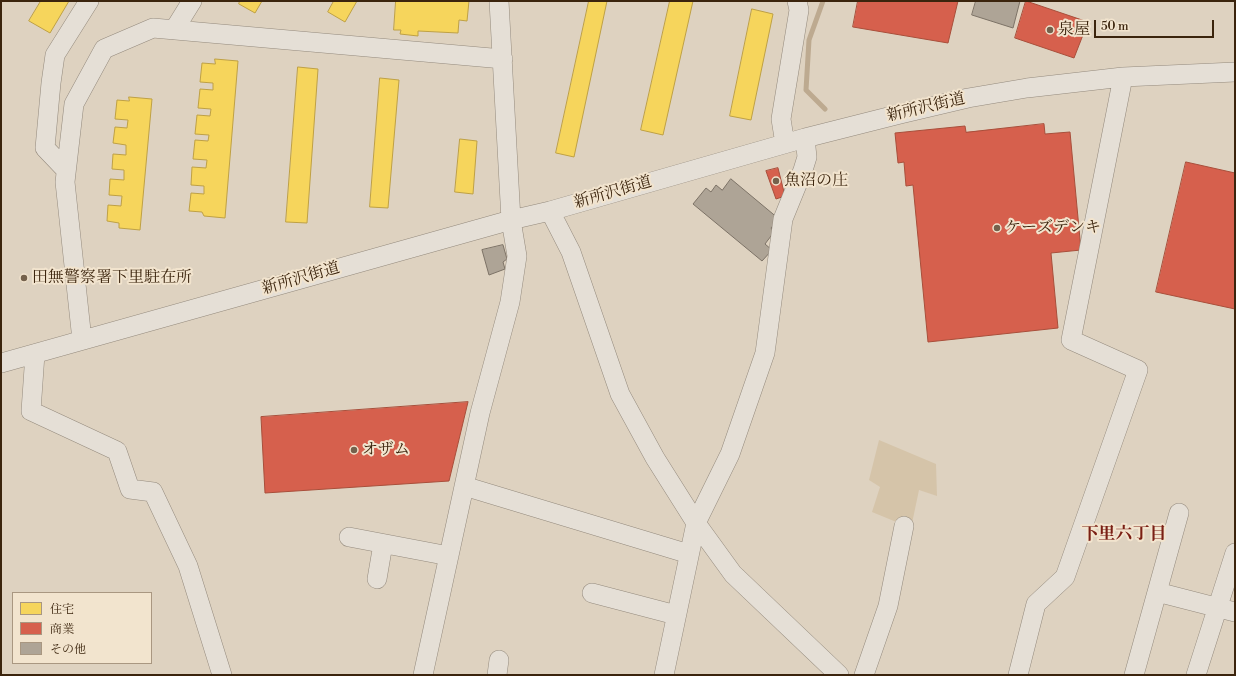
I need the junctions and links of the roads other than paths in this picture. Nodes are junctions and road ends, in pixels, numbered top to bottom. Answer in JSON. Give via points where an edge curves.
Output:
{"nodes":[{"id":1,"x":89,"y":1,"type":"edge"},
{"id":2,"x":192,"y":1,"type":"edge"},
{"id":3,"x":499,"y":1,"type":"edge"},
{"id":4,"x":797,"y":1,"type":"edge"},
{"id":5,"x":174,"y":30,"type":"junction"},
{"id":6,"x":503,"y":59,"type":"junction"},
{"id":7,"x":1235,"y":72,"type":"edge"},
{"id":8,"x":1123,"y":77,"type":"junction"},
{"id":9,"x":805,"y":138,"type":"junction"},
{"id":10,"x":785,"y":144,"type":"junction"},
{"id":11,"x":66,"y":170,"type":"junction"},
{"id":12,"x":550,"y":211,"type":"junction"},
{"id":13,"x":511,"y":220,"type":"junction"},
{"id":14,"x":82,"y":340,"type":"junction"},
{"id":15,"x":35,"y":354,"type":"junction"},
{"id":16,"x":1,"y":363,"type":"edge"},
{"id":17,"x":464,"y":486,"type":"junction"},
{"id":18,"x":1179,"y":512,"type":"dead end"},
{"id":19,"x":696,"y":523,"type":"junction"},
{"id":20,"x":904,"y":526,"type":"dead end"},
{"id":21,"x":350,"y":537,"type":"dead end"},
{"id":22,"x":383,"y":544,"type":"junction"},
{"id":23,"x":1235,"y":553,"type":"edge"},
{"id":24,"x":689,"y":554,"type":"junction"},
{"id":25,"x":449,"y":556,"type":"junction"},
{"id":26,"x":377,"y":579,"type":"dead end"},
{"id":27,"x":1157,"y":592,"type":"junction"},
{"id":28,"x":592,"y":593,"type":"dead end"},
{"id":29,"x":1217,"y":608,"type":"junction"},
{"id":30,"x":1235,"y":612,"type":"edge"},
{"id":31,"x":676,"y":615,"type":"junction"},
{"id":32,"x":222,"y":675,"type":"edge"},
{"id":33,"x":423,"y":675,"type":"edge"},
{"id":34,"x":664,"y":675,"type":"edge"},
{"id":35,"x":839,"y":675,"type":"edge"},
{"id":36,"x":864,"y":675,"type":"edge"},
{"id":37,"x":1018,"y":675,"type":"edge"},
{"id":38,"x":1134,"y":675,"type":"edge"},
{"id":39,"x":1196,"y":675,"type":"edge"}],
"edges":[{"from":1,"to":11,"type":"street","via":[[55,55],[51,83],[45,148]]},
{"from":2,"to":5,"type":"street"},
{"from":3,"to":6,"type":"street"},
{"from":4,"to":10,"type":"street","via":[[799,10],[781,119]]},
{"from":5,"to":6,"type":"street"},
{"from":5,"to":11,"type":"street","via":[[153,28],[104,49],[74,104]]},
{"from":6,"to":13,"type":"street"},
{"from":7,"to":8,"type":"street","name":"新所沢街道"},
{"from":8,"to":9,"type":"street","name":"新所沢街道","via":[[968,98]]},
{"from":8,"to":37,"type":"street","via":[[1071,340],[1138,370],[1065,577],[1036,604]]},
{"from":9,"to":10,"type":"street","name":"新所沢街道"},
{"from":9,"to":19,"type":"street","via":[[807,157],[783,219],[766,353],[730,454]]},
{"from":10,"to":12,"type":"street","name":"新所沢街道"},
{"from":11,"to":14,"type":"street","via":[[65,182]]},
{"from":12,"to":13,"type":"street","name":"新所沢街道"},
{"from":12,"to":19,"type":"street","via":[[571,252],[620,394],[655,458]]},
{"from":13,"to":14,"type":"street","name":"新所沢街道"},
{"from":13,"to":17,"type":"street","via":[[517,256],[510,302],[480,413]]},
{"from":14,"to":15,"type":"street","name":"新所沢街道"},
{"from":15,"to":16,"type":"street","name":"新所沢街道"},
{"from":15,"to":32,"type":"street","via":[[31,411],[117,451],[130,489],[153,492],[188,566]]},
{"from":17,"to":24,"type":"street"},
{"from":17,"to":25,"type":"street"},
{"from":18,"to":27,"type":"street"},
{"from":19,"to":24,"type":"street"},
{"from":19,"to":35,"type":"street","via":[[732,574]]},
{"from":20,"to":36,"type":"street","via":[[888,606]]},
{"from":21,"to":22,"type":"street"},
{"from":22,"to":25,"type":"street"},
{"from":22,"to":26,"type":"street"},
{"from":23,"to":29,"type":"street"},
{"from":24,"to":31,"type":"street"},
{"from":25,"to":33,"type":"street"},
{"from":27,"to":29,"type":"street"},
{"from":27,"to":38,"type":"street"},
{"from":28,"to":31,"type":"street"},
{"from":29,"to":30,"type":"street"},
{"from":29,"to":39,"type":"street"},
{"from":31,"to":34,"type":"street"}]}
